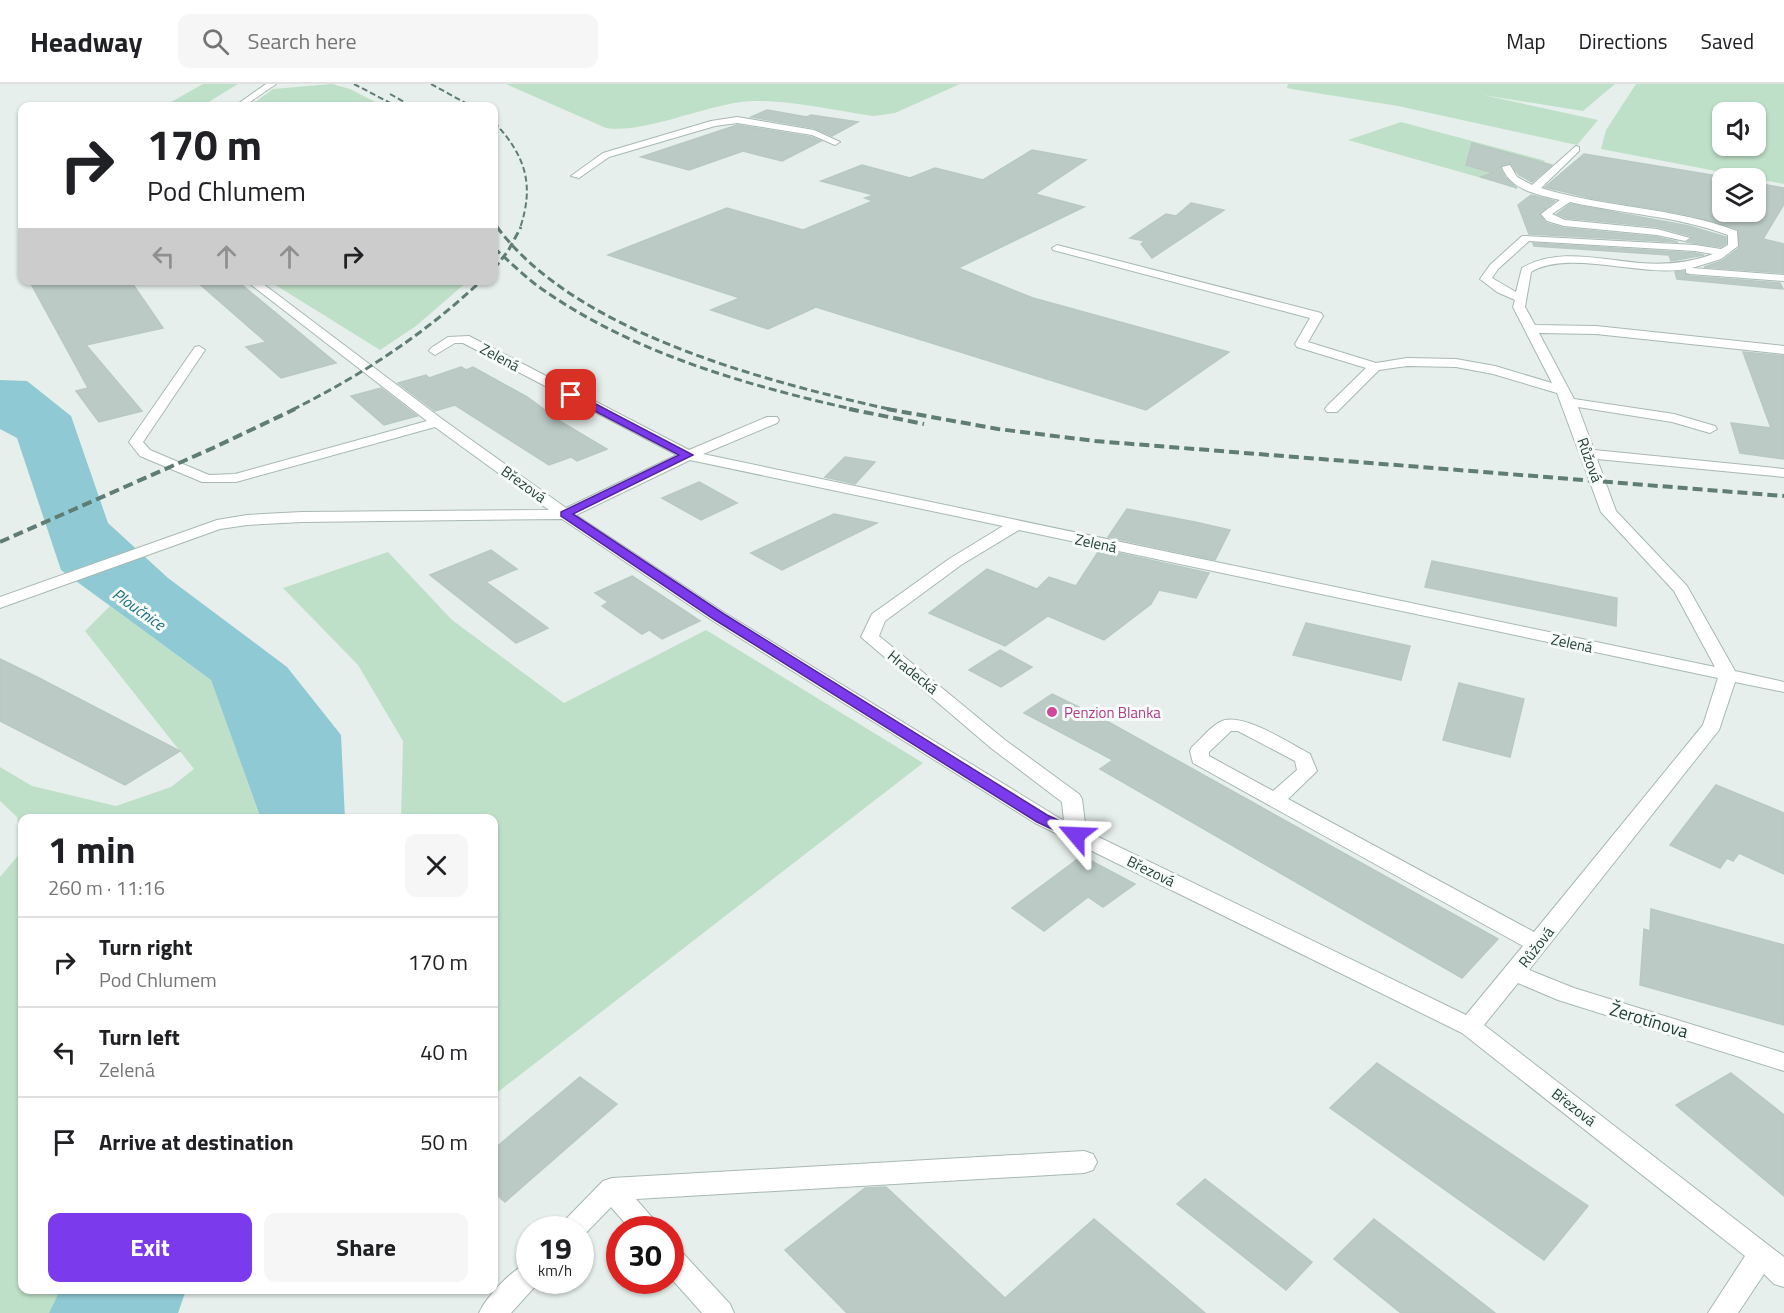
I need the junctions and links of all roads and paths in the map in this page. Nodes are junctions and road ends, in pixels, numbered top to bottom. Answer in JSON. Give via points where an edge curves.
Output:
{"nodes":[{"id":1,"x":272,"y":84,"type":"edge"},
{"id":2,"x":245,"y":102,"type":"edge"},
{"id":3,"x":835,"y":142,"type":"dead end"},
{"id":4,"x":1576,"y":148,"type":"dead end"},
{"id":5,"x":1507,"y":167,"type":"dead end"},
{"id":6,"x":576,"y":176,"type":"dead end"},
{"id":7,"x":1534,"y":189,"type":"junction"},
{"id":8,"x":1567,"y":200,"type":"junction"},
{"id":9,"x":1057,"y":248,"type":"dead end"},
{"id":10,"x":1728,"y":250,"type":"junction"},
{"id":11,"x":1664,"y":267,"type":"junction"},
{"id":12,"x":1784,"y":278,"type":"edge"},
{"id":13,"x":257,"y":285,"type":"edge"},
{"id":14,"x":1521,"y":298,"type":"junction"},
{"id":15,"x":1531,"y":329,"type":"junction"},
{"id":16,"x":199,"y":350,"type":"dead end"},
{"id":17,"x":1784,"y":350,"type":"edge"},
{"id":18,"x":435,"y":351,"type":"dead end"},
{"id":19,"x":1375,"y":368,"type":"junction"},
{"id":20,"x":1566,"y":396,"type":"junction"},
{"id":21,"x":1332,"y":408,"type":"dead end"},
{"id":22,"x":772,"y":420,"type":"dead end"},
{"id":23,"x":437,"y":422,"type":"junction"},
{"id":24,"x":1710,"y":429,"type":"dead end"},
{"id":25,"x":1589,"y":454,"type":"junction"},
{"id":26,"x":688,"y":455,"type":"junction"},
{"id":27,"x":1784,"y":473,"type":"edge"},
{"id":28,"x":565,"y":514,"type":"junction"},
{"id":29,"x":1014,"y":526,"type":"junction"},
{"id":30,"x":2,"y":603,"type":"edge"},
{"id":31,"x":1728,"y":675,"type":"junction"},
{"id":32,"x":1784,"y":687,"type":"edge"},
{"id":33,"x":1275,"y":800,"type":"junction"},
{"id":34,"x":1076,"y":835,"type":"junction"},
{"id":35,"x":1538,"y":944,"type":"junction"},
{"id":36,"x":1515,"y":973,"type":"junction"},
{"id":37,"x":1470,"y":1027,"type":"junction"},
{"id":38,"x":1784,"y":1062,"type":"edge"},
{"id":39,"x":1084,"y":1162,"type":"dead end"},
{"id":40,"x":612,"y":1189,"type":"junction"},
{"id":41,"x":586,"y":1216,"type":"edge"},
{"id":42,"x":635,"y":1216,"type":"edge"},
{"id":43,"x":1762,"y":1254,"type":"junction"},
{"id":44,"x":684,"y":1273,"type":"edge"},
{"id":45,"x":1784,"y":1275,"type":"edge"},
{"id":46,"x":516,"y":1289,"type":"edge"},
{"id":47,"x":493,"y":1313,"type":"edge"},
{"id":48,"x":720,"y":1313,"type":"edge"},
{"id":49,"x":1722,"y":1313,"type":"edge"}],
"edges":[{"from":1,"to":2,"type":"street"},
{"from":3,"to":6,"type":"street","via":[[814,133],[737,120],[714,123],[606,155]]},
{"from":4,"to":7,"type":"street"},
{"from":5,"to":7,"type":"street","via":[[1509,175]]},
{"from":7,"to":8,"type":"street"},
{"from":8,"to":10,"type":"street","via":[[1714,224],[1733,233]]},
{"from":8,"to":10,"type":"street","via":[[1546,214],[1564,223],[1657,232]]},
{"from":9,"to":19,"type":"street","via":[[1317,316],[1301,344]]},
{"from":10,"to":11,"type":"street","name":"Růžová","via":[[1713,260]]},
{"from":10,"to":14,"type":"street","via":[[1526,238],[1486,279]]},
{"from":11,"to":12,"type":"street"},
{"from":11,"to":14,"type":"street","name":"Růžová","via":[[1569,260],[1537,262],[1526,270]]},
{"from":13,"to":23,"type":"street","name":"Březová"},
{"from":14,"to":15,"type":"street","name":"Růžová","via":[[1520,307]]},
{"from":15,"to":17,"type":"street","via":[[1596,330]]},
{"from":15,"to":20,"type":"street","name":"Růžová"},
{"from":16,"to":23,"type":"street","via":[[136,442],[145,453],[207,479],[236,478]]},
{"from":18,"to":26,"type":"street","name":"Zelená","via":[[452,340],[465,339]]},
{"from":19,"to":20,"type":"street","via":[[1407,362],[1456,363],[1495,370]]},
{"from":19,"to":21,"type":"street"},
{"from":20,"to":24,"type":"street"},
{"from":20,"to":25,"type":"street","name":"Růžová"},
{"from":22,"to":26,"type":"street"},
{"from":23,"to":28,"type":"street","name":"Březová"},
{"from":25,"to":27,"type":"street"},
{"from":25,"to":31,"type":"street","name":"Růžová","via":[[1609,512],[1681,590]]},
{"from":26,"to":28,"type":"street"},
{"from":26,"to":29,"type":"street","name":"Zelená"},
{"from":28,"to":30,"type":"street","via":[[279,518],[217,525]]},
{"from":28,"to":34,"type":"street","name":"Březová","via":[[719,617],[1042,818]]},
{"from":29,"to":31,"type":"street","name":"Zelená"},
{"from":29,"to":34,"type":"street","name":"Hradecká","via":[[955,562],[878,618],[870,637],[998,744],[1072,799]]},
{"from":31,"to":32,"type":"street","name":"Zelená"},
{"from":31,"to":35,"type":"street","name":"Růžová","via":[[1712,726]]},
{"from":33,"to":33,"type":"street","via":[[1200,759],[1199,750],[1227,725],[1242,726],[1303,758],[1307,771]]},
{"from":33,"to":35,"type":"street"},
{"from":34,"to":37,"type":"street","name":"Březová"},
{"from":35,"to":36,"type":"street","name":"Růžová"},
{"from":36,"to":37,"type":"street","name":"Růžová"},
{"from":36,"to":38,"type":"street","name":"Žerotínova","via":[[1566,994]]},
{"from":37,"to":43,"type":"street","name":"Březová"},
{"from":39,"to":40,"type":"street"},
{"from":40,"to":41,"type":"street"},
{"from":40,"to":42,"type":"street"},
{"from":43,"to":45,"type":"street","name":"Březová"},
{"from":43,"to":49,"type":"street"},
{"from":44,"to":48,"type":"street"},
{"from":46,"to":47,"type":"street"}]}
